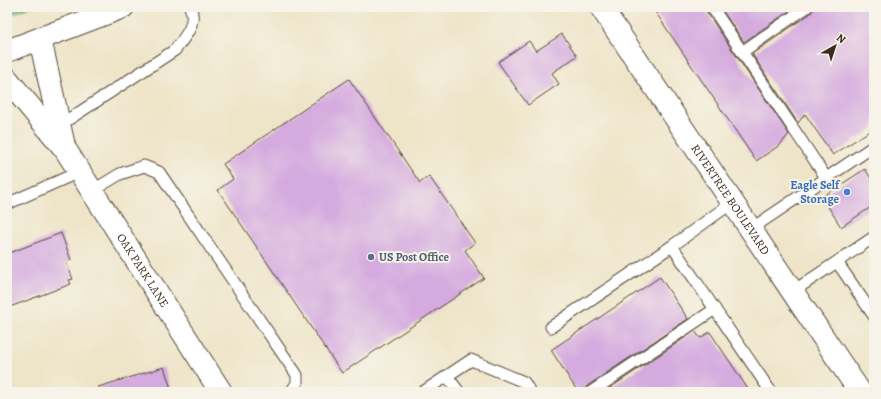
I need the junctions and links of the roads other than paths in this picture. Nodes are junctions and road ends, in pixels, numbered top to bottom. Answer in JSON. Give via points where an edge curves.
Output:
{"nodes":[{"id":1,"x":123,"y":7,"type":"edge"},
{"id":2,"x":190,"y":7,"type":"edge"},
{"id":3,"x":601,"y":7,"type":"edge"},
{"id":4,"x":712,"y":7,"type":"edge"},
{"id":5,"x":807,"y":7,"type":"edge"},
{"id":6,"x":40,"y":38,"type":"junction"},
{"id":7,"x":7,"y":51,"type":"edge"},
{"id":8,"x":742,"y":52,"type":"junction"},
{"id":9,"x":7,"y":79,"type":"edge"},
{"id":10,"x":60,"y":125,"type":"junction"},
{"id":11,"x":874,"y":146,"type":"edge"},
{"id":12,"x":65,"y":149,"type":"junction"},
{"id":13,"x":80,"y":172,"type":"junction"},
{"id":14,"x":827,"y":178,"type":"junction"},
{"id":15,"x":92,"y":191,"type":"junction"},
{"id":16,"x":733,"y":202,"type":"junction"},
{"id":17,"x":7,"y":204,"type":"edge"},
{"id":18,"x":752,"y":229,"type":"junction"},
{"id":19,"x":874,"y":237,"type":"edge"},
{"id":20,"x":672,"y":246,"type":"junction"},
{"id":21,"x":837,"y":262,"type":"junction"},
{"id":22,"x":792,"y":292,"type":"junction"},
{"id":23,"x":715,"y":309,"type":"junction"},
{"id":24,"x":874,"y":316,"type":"edge"},
{"id":25,"x":551,"y":327,"type":"dead end"},
{"id":26,"x":447,"y":376,"type":"junction"},
{"id":27,"x":221,"y":392,"type":"edge"},
{"id":28,"x":291,"y":392,"type":"edge"},
{"id":29,"x":423,"y":392,"type":"edge"},
{"id":30,"x":459,"y":392,"type":"edge"},
{"id":31,"x":530,"y":392,"type":"edge"},
{"id":32,"x":591,"y":392,"type":"edge"},
{"id":33,"x":771,"y":392,"type":"edge"},
{"id":34,"x":860,"y":392,"type":"edge"}],
"edges":[{"from":1,"to":6,"type":"street"},
{"from":2,"to":10,"type":"lane","via":[[193,12],[189,32],[175,50]]},
{"from":3,"to":16,"type":"street","name":"RIVERTREE BOULEVARD"},
{"from":4,"to":8,"type":"lane"},
{"from":5,"to":8,"type":"lane"},
{"from":6,"to":7,"type":"street"},
{"from":6,"to":10,"type":"street","name":"OAK PARK LANE"},
{"from":8,"to":14,"type":"lane"},
{"from":9,"to":12,"type":"street","name":"OAK PARK LANE"},
{"from":10,"to":12,"type":"street","name":"OAK PARK LANE"},
{"from":11,"to":14,"type":"lane"},
{"from":12,"to":13,"type":"street","name":"OAK PARK LANE"},
{"from":13,"to":15,"type":"street","name":"OAK PARK LANE"},
{"from":13,"to":17,"type":"lane"},
{"from":14,"to":18,"type":"lane"},
{"from":15,"to":27,"type":"street","name":"OAK PARK LANE"},
{"from":15,"to":28,"type":"lane","via":[[120,174],[144,166],[159,172],[297,375],[297,383]]},
{"from":16,"to":18,"type":"street","name":"RIVERTREE BOULEVARD"},
{"from":16,"to":20,"type":"lane"},
{"from":18,"to":22,"type":"street","name":"RIVERTREE BOULEVARD"},
{"from":19,"to":21,"type":"lane"},
{"from":20,"to":23,"type":"lane"},
{"from":20,"to":25,"type":"lane"},
{"from":21,"to":22,"type":"lane"},
{"from":21,"to":24,"type":"lane"},
{"from":22,"to":34,"type":"street","name":"RIVERTREE BOULEVARD"},
{"from":23,"to":32,"type":"lane"},
{"from":23,"to":33,"type":"lane"},
{"from":26,"to":29,"type":"lane"},
{"from":26,"to":30,"type":"lane"},
{"from":26,"to":31,"type":"lane","via":[[471,360],[524,382]]}]}
